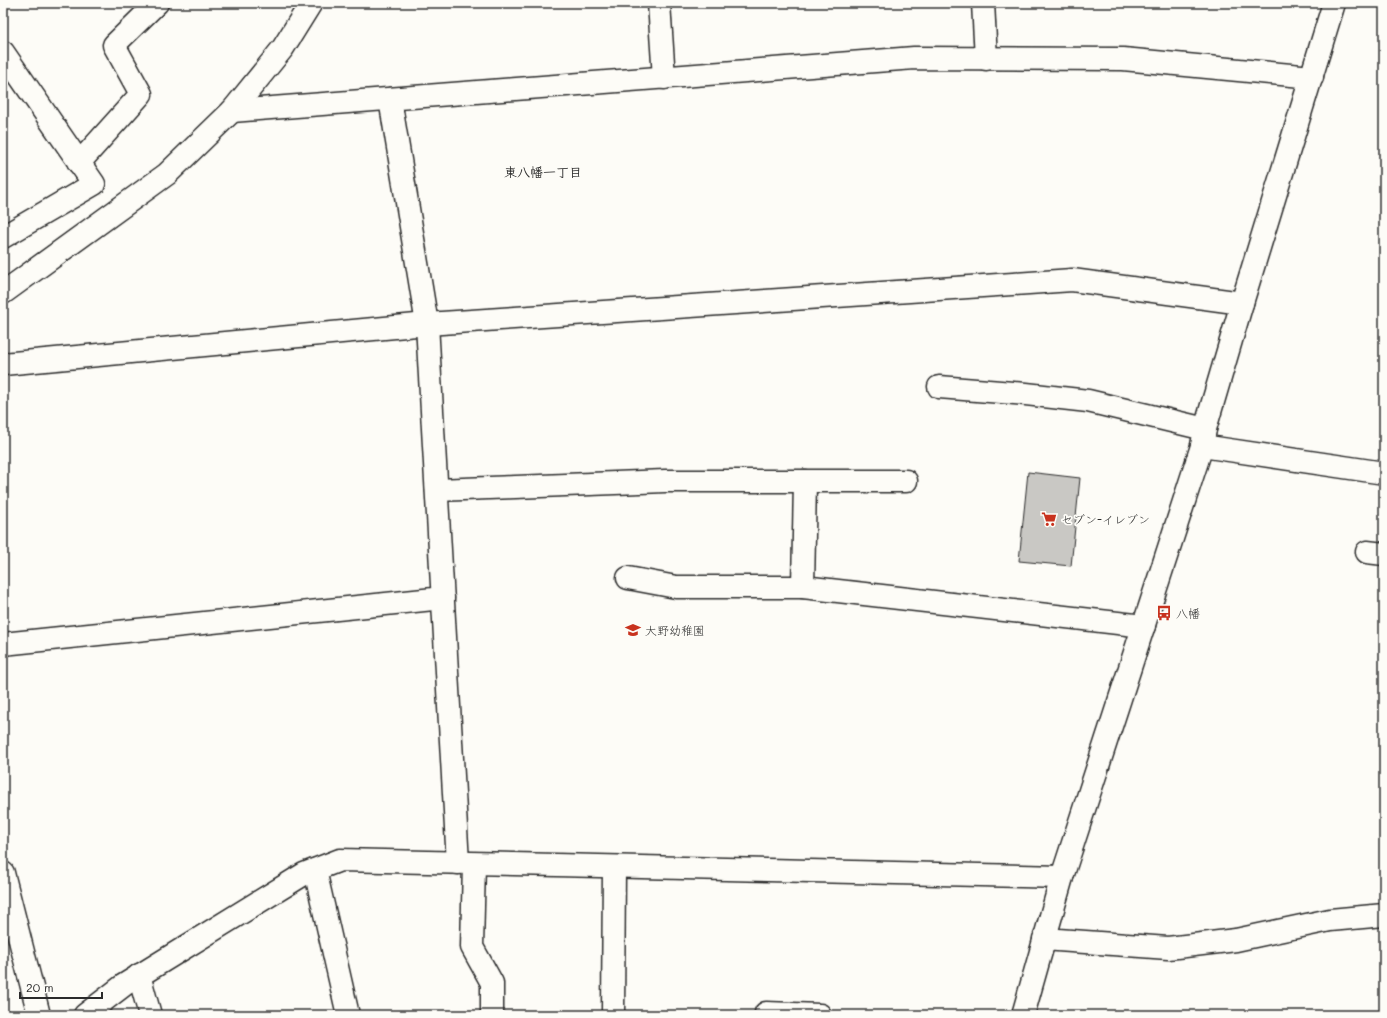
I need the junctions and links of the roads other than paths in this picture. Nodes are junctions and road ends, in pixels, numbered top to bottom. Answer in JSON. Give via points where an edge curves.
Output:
{"nodes":[{"id":1,"x":157,"y":3,"type":"edge"},
{"id":2,"x":311,"y":3,"type":"edge"},
{"id":3,"x":659,"y":3,"type":"edge"},
{"id":4,"x":983,"y":3,"type":"edge"},
{"id":5,"x":1334,"y":3,"type":"edge"},
{"id":6,"x":5,"y":58,"type":"edge"},
{"id":7,"x":986,"y":59,"type":"junction"},
{"id":8,"x":1312,"y":77,"type":"junction"},
{"id":9,"x":664,"y":78,"type":"junction"},
{"id":10,"x":390,"y":99,"type":"junction"},
{"id":11,"x":232,"y":111,"type":"junction"},
{"id":12,"x":79,"y":163,"type":"junction"},
{"id":13,"x":3,"y":237,"type":"edge"},
{"id":14,"x":3,"y":293,"type":"edge"},
{"id":15,"x":1242,"y":303,"type":"junction"},
{"id":16,"x":427,"y":324,"type":"junction"},
{"id":17,"x":3,"y":364,"type":"edge"},
{"id":18,"x":939,"y":387,"type":"dead end"},
{"id":19,"x":1203,"y":438,"type":"junction"},
{"id":20,"x":1384,"y":473,"type":"edge"},
{"id":21,"x":805,"y":481,"type":"junction"},
{"id":22,"x":906,"y":481,"type":"dead end"},
{"id":23,"x":437,"y":490,"type":"junction"},
{"id":24,"x":628,"y":578,"type":"dead end"},
{"id":25,"x":803,"y":587,"type":"junction"},
{"id":26,"x":443,"y":598,"type":"junction"},
{"id":27,"x":1144,"y":626,"type":"junction"},
{"id":28,"x":3,"y":644,"type":"edge"},
{"id":29,"x":466,"y":863,"type":"junction"},
{"id":30,"x":614,"y":867,"type":"junction"},
{"id":31,"x":315,"y":870,"type":"junction"},
{"id":32,"x":3,"y":873,"type":"edge"},
{"id":33,"x":1062,"y":877,"type":"junction"},
{"id":34,"x":1384,"y":915,"type":"edge"},
{"id":35,"x":1044,"y":939,"type":"junction"},
{"id":36,"x":139,"y":976,"type":"junction"},
{"id":37,"x":766,"y":1013,"type":"dead end"},
{"id":38,"x":39,"y":1015,"type":"edge"},
{"id":39,"x":85,"y":1015,"type":"edge"},
{"id":40,"x":150,"y":1015,"type":"edge"},
{"id":41,"x":348,"y":1015,"type":"edge"},
{"id":42,"x":492,"y":1015,"type":"edge"},
{"id":43,"x":613,"y":1015,"type":"edge"},
{"id":44,"x":820,"y":1015,"type":"edge"},
{"id":45,"x":1023,"y":1015,"type":"edge"}],
"edges":[{"from":1,"to":12,"type":"street","via":[[114,45],[141,94]]},
{"from":2,"to":11,"type":"street","via":[[282,48]]},
{"from":3,"to":9,"type":"street"},
{"from":4,"to":7,"type":"street"},
{"from":5,"to":8,"type":"street"},
{"from":6,"to":12,"type":"street"},
{"from":7,"to":8,"type":"street","via":[[1123,59]]},
{"from":7,"to":9,"type":"street","via":[[914,58]]},
{"from":8,"to":15,"type":"street"},
{"from":9,"to":10,"type":"street"},
{"from":10,"to":11,"type":"street"},
{"from":10,"to":16,"type":"street"},
{"from":11,"to":14,"type":"street","via":[[167,174]]},
{"from":12,"to":13,"type":"street","via":[[94,184]]},
{"from":15,"to":16,"type":"street","via":[[1072,280]]},
{"from":15,"to":19,"type":"street"},
{"from":16,"to":17,"type":"street"},
{"from":16,"to":23,"type":"street"},
{"from":18,"to":19,"type":"street","via":[[1088,401]]},
{"from":19,"to":20,"type":"street"},
{"from":19,"to":27,"type":"street"},
{"from":21,"to":22,"type":"street"},
{"from":21,"to":23,"type":"street","via":[[665,482]]},
{"from":21,"to":25,"type":"street"},
{"from":23,"to":26,"type":"street"},
{"from":24,"to":25,"type":"street","via":[[676,587]]},
{"from":25,"to":27,"type":"street"},
{"from":26,"to":28,"type":"street"},
{"from":26,"to":29,"type":"street"},
{"from":27,"to":33,"type":"street"},
{"from":29,"to":30,"type":"street"},
{"from":29,"to":31,"type":"street","via":[[340,860]]},
{"from":29,"to":42,"type":"street","via":[[472,947],[492,982]]},
{"from":30,"to":33,"type":"street"},
{"from":30,"to":43,"type":"street"},
{"from":31,"to":36,"type":"street","via":[[304,874]]},
{"from":31,"to":41,"type":"street"},
{"from":32,"to":38,"type":"street"},
{"from":33,"to":35,"type":"street"},
{"from":34,"to":35,"type":"street","via":[[1330,920],[1236,940],[1168,948]]},
{"from":35,"to":45,"type":"street"},
{"from":36,"to":39,"type":"street"},
{"from":36,"to":40,"type":"street"},
{"from":37,"to":44,"type":"street"}]}
